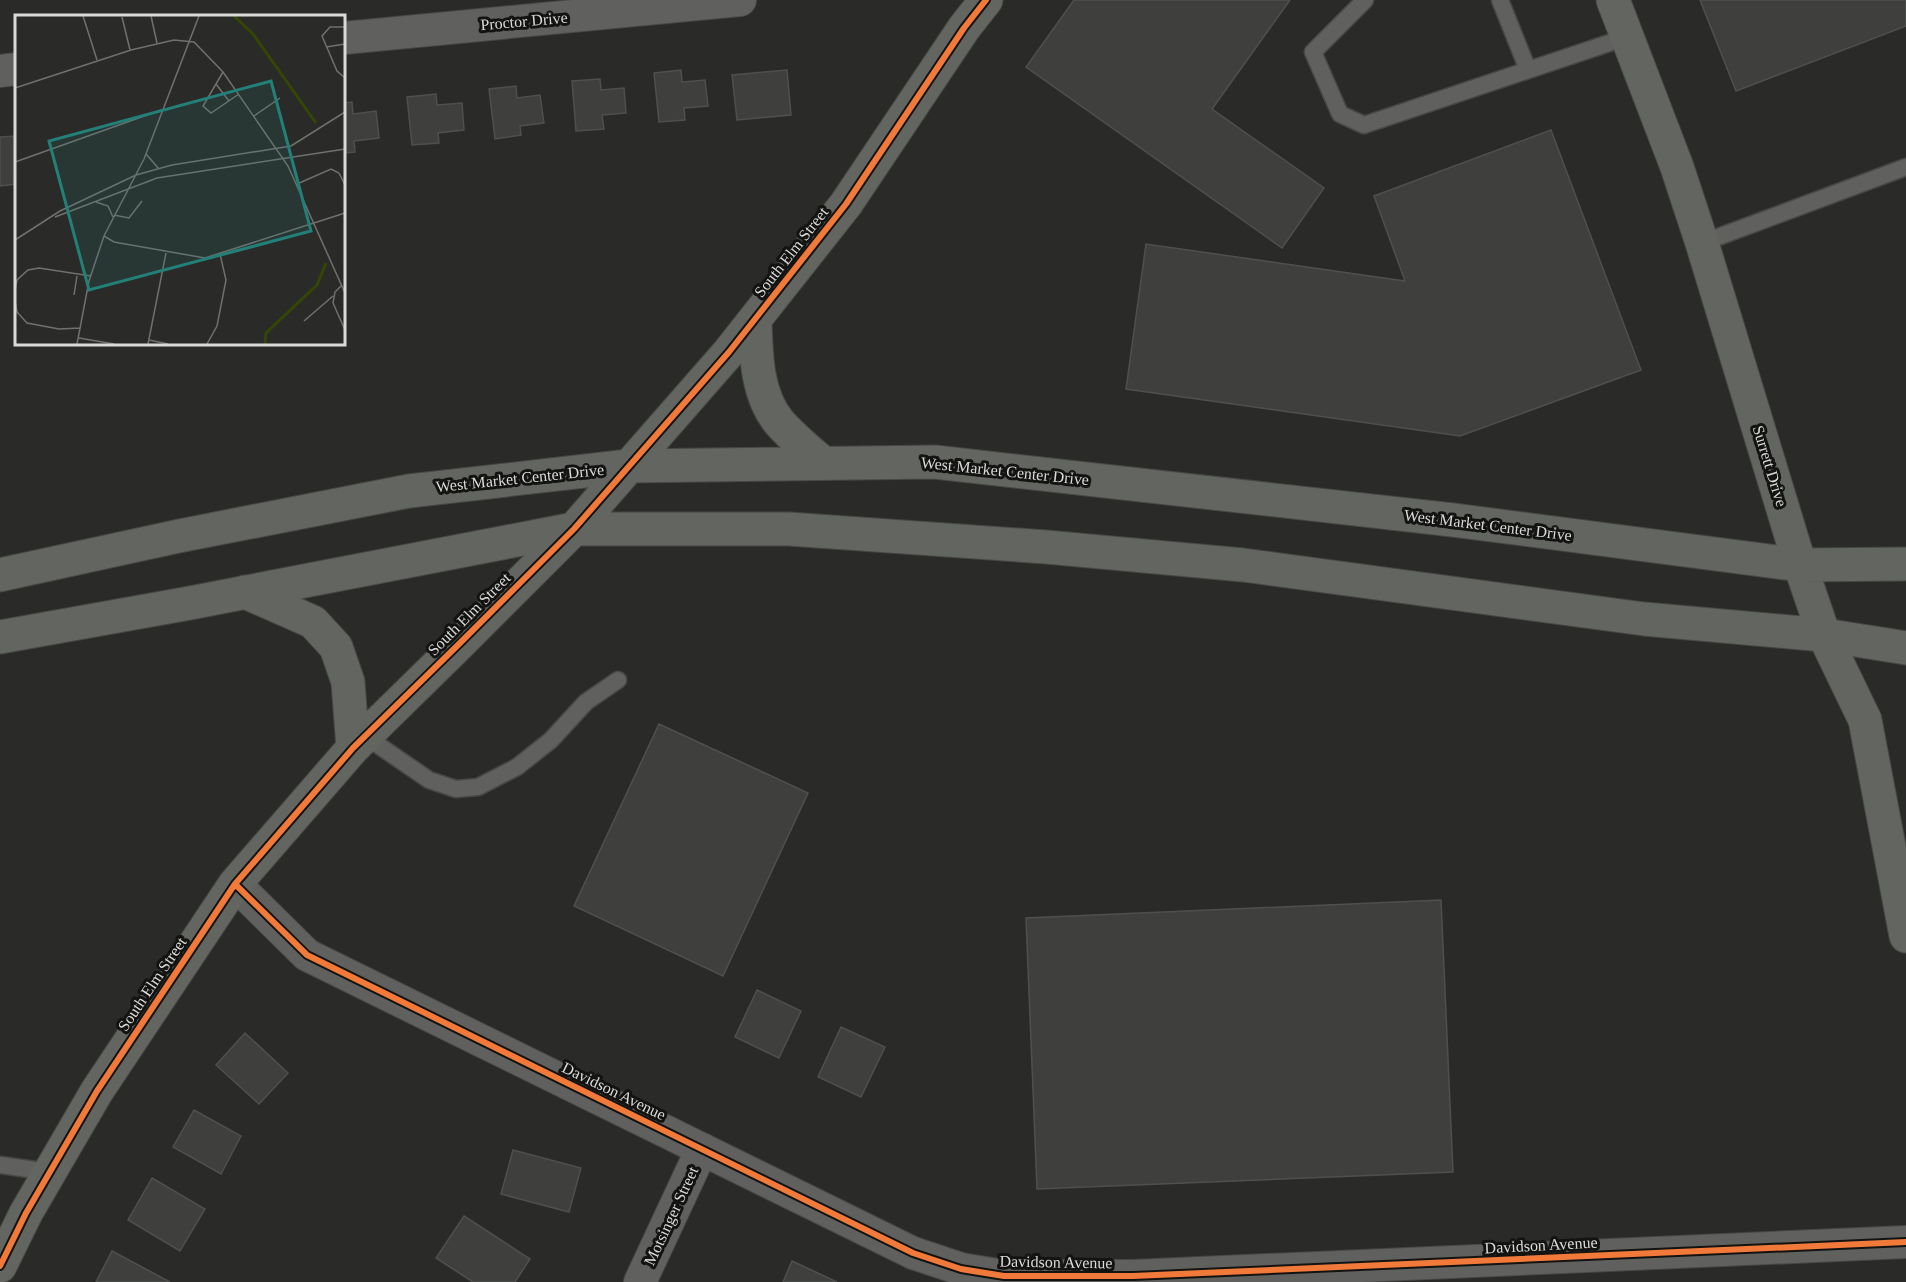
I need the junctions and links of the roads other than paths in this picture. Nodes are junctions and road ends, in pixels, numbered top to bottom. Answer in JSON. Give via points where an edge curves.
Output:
{"nodes":[{"id":1,"x":740,"y":0,"type":"edge"},
{"id":2,"x":986,"y":0,"type":"edge"},
{"id":3,"x":1365,"y":0,"type":"edge"},
{"id":4,"x":1500,"y":0,"type":"edge"},
{"id":5,"x":1613,"y":0,"type":"edge"},
{"id":6,"x":1627,"y":37,"type":"junction"},
{"id":7,"x":345,"y":38,"type":"edge"},
{"id":8,"x":15,"y":69,"type":"edge"},
{"id":9,"x":1528,"y":70,"type":"junction"},
{"id":10,"x":0,"y":71,"type":"edge"},
{"id":11,"x":1906,"y":167,"type":"edge"},
{"id":12,"x":1702,"y":243,"type":"junction"},
{"id":13,"x":755,"y":320,"type":"junction"},
{"id":14,"x":823,"y":463,"type":"junction"},
{"id":15,"x":629,"y":466,"type":"junction"},
{"id":16,"x":573,"y":529,"type":"junction"},
{"id":17,"x":1906,"y":564,"type":"edge"},
{"id":18,"x":1800,"y":565,"type":"junction"},
{"id":19,"x":0,"y":575,"type":"edge"},
{"id":20,"x":245,"y":592,"type":"junction"},
{"id":21,"x":1824,"y":635,"type":"junction"},
{"id":22,"x":0,"y":637,"type":"edge"},
{"id":23,"x":1906,"y":648,"type":"edge"},
{"id":24,"x":618,"y":680,"type":"dead end"},
{"id":25,"x":359,"y":742,"type":"junction"},
{"id":26,"x":1901,"y":879,"type":"edge"},
{"id":27,"x":235,"y":884,"type":"junction"},
{"id":28,"x":1906,"y":936,"type":"edge"},
{"id":29,"x":702,"y":1149,"type":"junction"},
{"id":30,"x":0,"y":1166,"type":"edge"},
{"id":31,"x":49,"y":1172,"type":"junction"},
{"id":32,"x":1906,"y":1242,"type":"edge"},
{"id":33,"x":0,"y":1266,"type":"edge"},
{"id":34,"x":1133,"y":1279,"type":"edge"},
{"id":35,"x":640,"y":1282,"type":"edge"}],
"edges":[{"from":1,"to":7,"type":"street","name":"Proctor Drive"},
{"from":2,"to":13,"type":"main road","name":"South Elm Street","via":[[846,204]]},
{"from":3,"to":9,"type":"lane","via":[[1313,52],[1341,114],[1364,125]]},
{"from":4,"to":9,"type":"lane"},
{"from":5,"to":6,"type":"main road","name":"Surrett Drive"},
{"from":6,"to":9,"type":"lane"},
{"from":6,"to":12,"type":"main road","name":"Surrett Drive"},
{"from":8,"to":10,"type":"street"},
{"from":11,"to":12,"type":"lane"},
{"from":12,"to":18,"type":"main road","name":"Surrett Drive"},
{"from":13,"to":14,"type":"main road","via":[[756,360],[762,389],[778,421]]},
{"from":13,"to":15,"type":"main road","name":"South Elm Street"},
{"from":14,"to":15,"type":"main road","name":"West Market Center Drive"},
{"from":14,"to":18,"type":"main road","name":"West Market Center Drive","via":[[935,462],[1453,520]]},
{"from":15,"to":16,"type":"main road","name":"South Elm Street"},
{"from":15,"to":19,"type":"main road","name":"West Market Center Drive","via":[[409,491]]},
{"from":16,"to":20,"type":"main road"},
{"from":16,"to":21,"type":"main road","via":[[789,528],[1046,547],[1243,565],[1644,620]]},
{"from":16,"to":25,"type":"main road","name":"South Elm Street"},
{"from":17,"to":18,"type":"main road","name":"West Market Center Drive"},
{"from":18,"to":21,"type":"main road","name":"Surrett Drive"},
{"from":20,"to":22,"type":"main road"},
{"from":20,"to":25,"type":"main road","via":[[313,622],[336,647],[348,682]]},
{"from":21,"to":23,"type":"main road"},
{"from":21,"to":26,"type":"main road","name":"Surrett Drive","via":[[1865,720]]},
{"from":24,"to":25,"type":"lane","via":[[586,702],[551,740],[517,767],[478,787],[456,789],[429,780]]},
{"from":25,"to":27,"type":"main road","name":"South Elm Street"},
{"from":26,"to":28,"type":"main road","name":"Surrett Drive"},
{"from":27,"to":29,"type":"street","name":"Davidson Avenue","via":[[307,955]]},
{"from":27,"to":31,"type":"main road","name":"South Elm Street","via":[[97,1091]]},
{"from":29,"to":34,"type":"street","name":"Davidson Avenue","via":[[913,1253],[961,1269],[1004,1276]]},
{"from":29,"to":35,"type":"street","name":"Motsinger Street"},
{"from":30,"to":31,"type":"lane"},
{"from":31,"to":33,"type":"main road","name":"South Elm Street"},
{"from":32,"to":34,"type":"street","name":"Davidson Avenue"}]}
